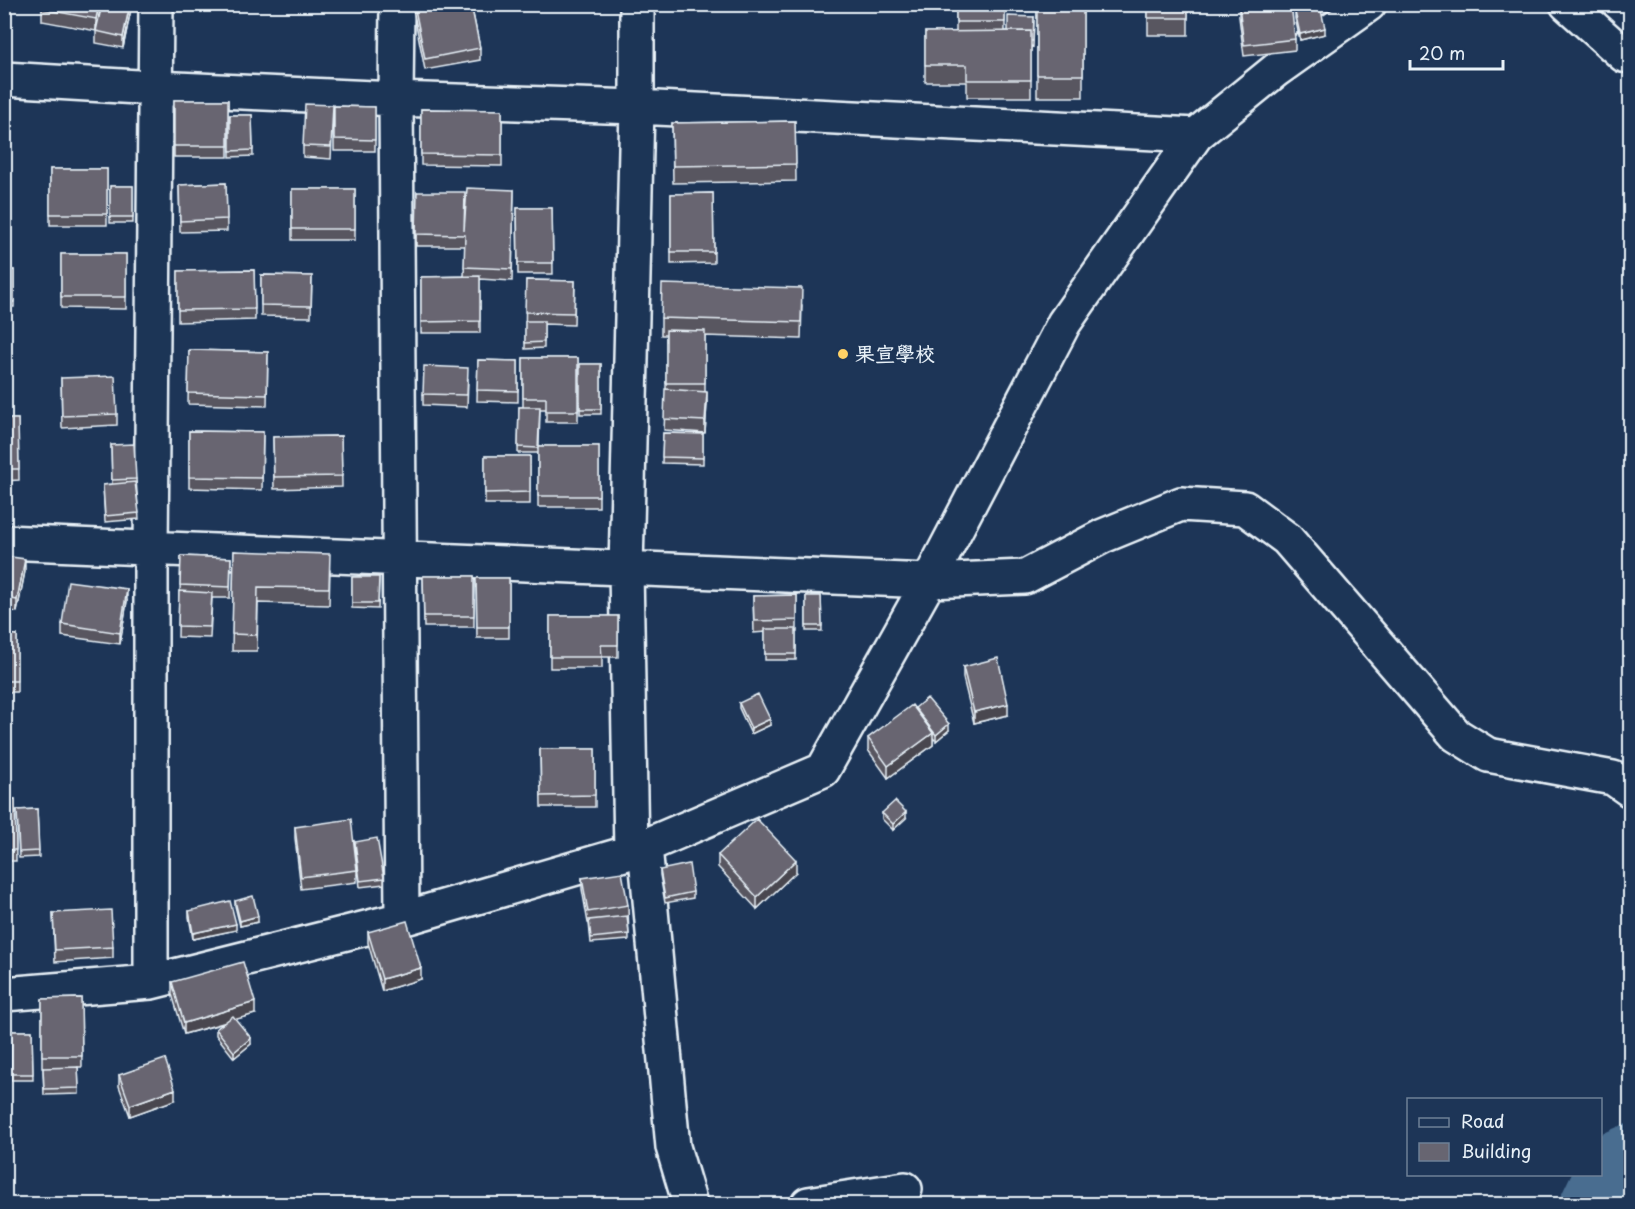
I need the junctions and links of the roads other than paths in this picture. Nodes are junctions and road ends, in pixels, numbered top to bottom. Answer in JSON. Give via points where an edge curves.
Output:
{"nodes":[{"id":1,"x":156,"y":4,"type":"edge"},
{"id":2,"x":397,"y":4,"type":"edge"},
{"id":3,"x":637,"y":4,"type":"edge"},
{"id":4,"x":1369,"y":4,"type":"edge"},
{"id":5,"x":1567,"y":4,"type":"edge"},
{"id":6,"x":1630,"y":53,"type":"edge"},
{"id":7,"x":4,"y":79,"type":"edge"},
{"id":8,"x":155,"y":88,"type":"junction"},
{"id":9,"x":396,"y":99,"type":"junction"},
{"id":10,"x":637,"y":106,"type":"junction"},
{"id":11,"x":1196,"y":135,"type":"junction"},
{"id":12,"x":4,"y":542,"type":"edge"},
{"id":13,"x":151,"y":549,"type":"junction"},
{"id":14,"x":400,"y":558,"type":"junction"},
{"id":15,"x":626,"y":568,"type":"junction"},
{"id":16,"x":929,"y":581,"type":"junction"},
{"id":17,"x":1630,"y":790,"type":"edge"},
{"id":18,"x":638,"y":849,"type":"junction"},
{"id":19,"x":402,"y":919,"type":"junction"},
{"id":20,"x":151,"y":982,"type":"junction"},
{"id":21,"x":4,"y":994,"type":"edge"},
{"id":22,"x":905,"y":1189,"type":"dead end"},
{"id":23,"x":690,"y":1204,"type":"edge"},
{"id":24,"x":808,"y":1204,"type":"edge"}],
"edges":[{"from":1,"to":8,"type":"street"},
{"from":2,"to":9,"type":"street"},
{"from":3,"to":10,"type":"street"},
{"from":4,"to":11,"type":"street","via":[[1276,70]]},
{"from":5,"to":6,"type":"street","via":[[1624,55]]},
{"from":7,"to":8,"type":"street"},
{"from":8,"to":9,"type":"street"},
{"from":8,"to":13,"type":"street"},
{"from":9,"to":10,"type":"street"},
{"from":9,"to":14,"type":"street"},
{"from":10,"to":11,"type":"street"},
{"from":10,"to":15,"type":"street"},
{"from":11,"to":16,"type":"street","via":[[1064,322]]},
{"from":12,"to":13,"type":"street"},
{"from":13,"to":14,"type":"street"},
{"from":13,"to":20,"type":"street"},
{"from":14,"to":15,"type":"street"},
{"from":14,"to":19,"type":"street"},
{"from":15,"to":16,"type":"street"},
{"from":15,"to":18,"type":"street"},
{"from":16,"to":17,"type":"street","via":[[1025,577],[1103,536],[1181,504],[1245,508],[1287,538],[1456,735],[1488,755],[1613,778]]},
{"from":16,"to":18,"type":"street","via":[[823,770]]},
{"from":18,"to":19,"type":"street"},
{"from":18,"to":23,"type":"street","via":[[673,1147]]},
{"from":19,"to":20,"type":"street"},
{"from":20,"to":21,"type":"street"},
{"from":22,"to":24,"type":"street"}]}
